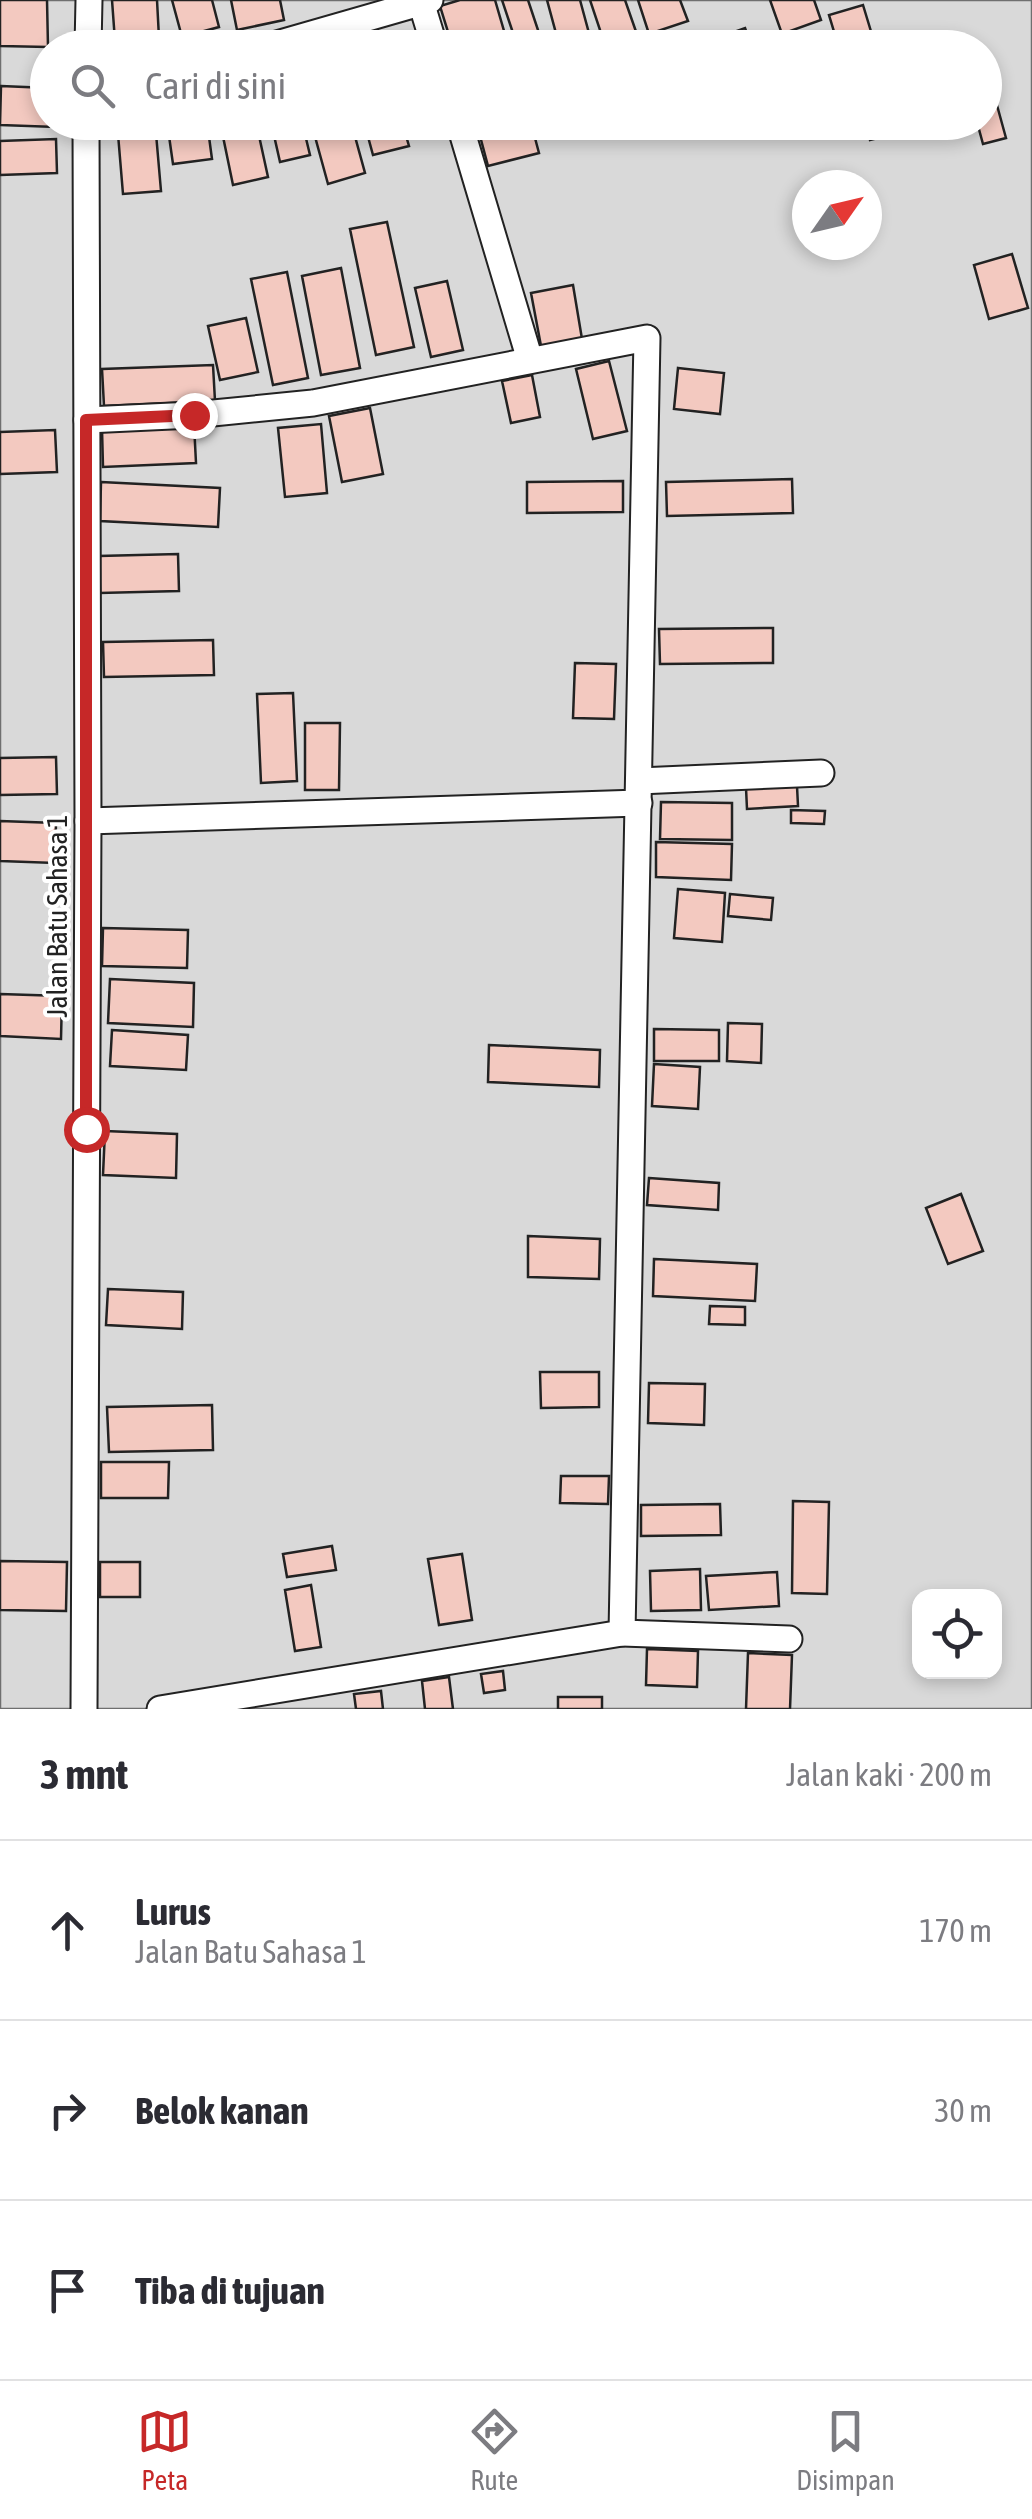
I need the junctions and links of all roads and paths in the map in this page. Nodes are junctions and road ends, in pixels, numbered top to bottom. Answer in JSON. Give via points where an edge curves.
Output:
{"nodes":[{"id":1,"x":90,"y":0,"type":"edge"},
{"id":2,"x":426,"y":1,"type":"edge"},
{"id":3,"x":89,"y":30,"type":"edge"},
{"id":4,"x":325,"y":30,"type":"edge"},
{"id":5,"x":431,"y":30,"type":"edge"},
{"id":6,"x":86,"y":140,"type":"edge"},
{"id":7,"x":464,"y":140,"type":"edge"},
{"id":8,"x":530,"y":360,"type":"junction"},
{"id":9,"x":86,"y":420,"type":"junction"},
{"id":10,"x":820,"y":772,"type":"dead end"},
{"id":11,"x":639,"y":792,"type":"junction"},
{"id":12,"x":88,"y":820,"type":"junction"},
{"id":13,"x":622,"y":1632,"type":"junction"},
{"id":14,"x":789,"y":1639,"type":"dead end"},
{"id":15,"x":84,"y":1709,"type":"edge"},
{"id":16,"x":160,"y":1709,"type":"edge"}],
"edges":[{"from":1,"to":3,"type":"street"},
{"from":2,"to":4,"type":"street"},
{"from":2,"to":5,"type":"street"},
{"from":6,"to":9,"type":"street","name":"Jalan Batu Sahasa 1"},
{"from":7,"to":8,"type":"street"},
{"from":8,"to":9,"type":"street","via":[[313,404]]},
{"from":8,"to":11,"type":"street","via":[[647,338]]},
{"from":9,"to":12,"type":"street","name":"Jalan Batu Sahasa 1"},
{"from":10,"to":11,"type":"street"},
{"from":11,"to":12,"type":"street"},
{"from":11,"to":13,"type":"street"},
{"from":12,"to":15,"type":"street","name":"Jalan Batu Sahasa 1"},
{"from":13,"to":14,"type":"street"},
{"from":13,"to":16,"type":"street"}]}
